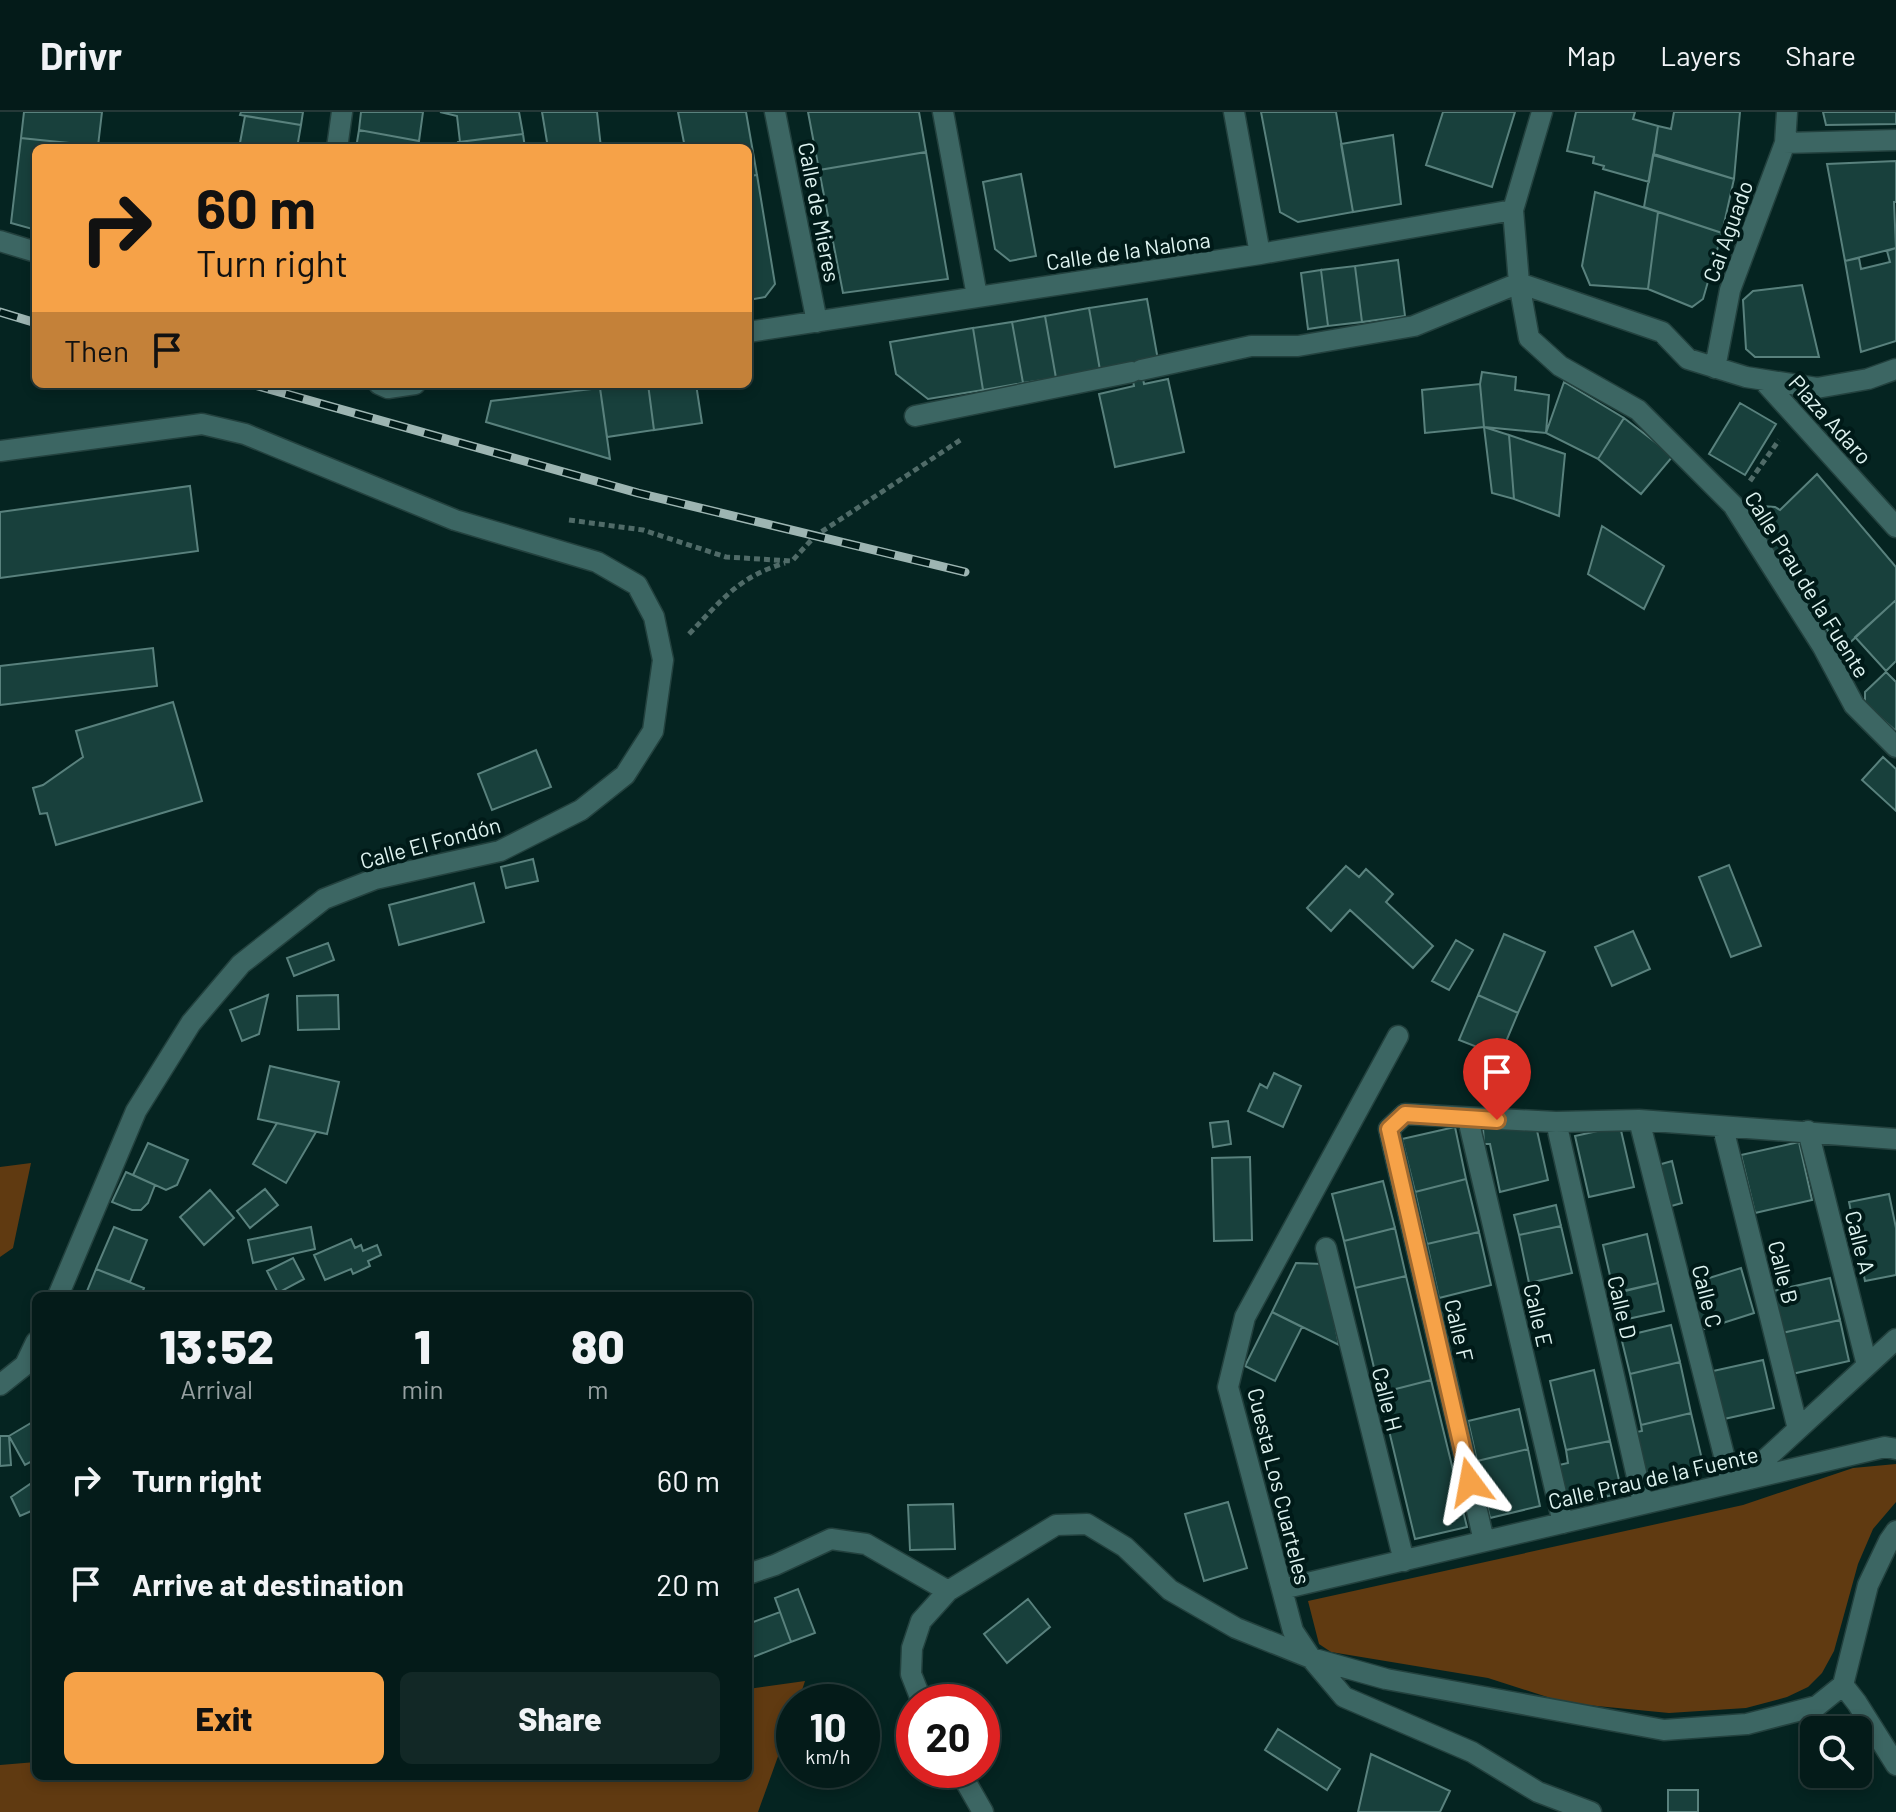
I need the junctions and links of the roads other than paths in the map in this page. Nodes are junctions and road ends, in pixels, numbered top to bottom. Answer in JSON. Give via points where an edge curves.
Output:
{"nodes":[{"id":1,"x":342,"y":112,"type":"edge"},
{"id":2,"x":775,"y":112,"type":"edge"},
{"id":3,"x":943,"y":112,"type":"edge"},
{"id":4,"x":1234,"y":112,"type":"edge"},
{"id":5,"x":1542,"y":112,"type":"edge"},
{"id":6,"x":1787,"y":112,"type":"edge"},
{"id":7,"x":1896,"y":140,"type":"edge"},
{"id":8,"x":1785,"y":143,"type":"junction"},
{"id":9,"x":338,"y":144,"type":"edge"},
{"id":10,"x":1513,"y":210,"type":"junction"},
{"id":11,"x":0,"y":241,"type":"edge"},
{"id":12,"x":32,"y":251,"type":"edge"},
{"id":13,"x":1260,"y":254,"type":"junction"},
{"id":14,"x":1519,"y":283,"type":"junction"},
{"id":15,"x":977,"y":296,"type":"junction"},
{"id":16,"x":817,"y":322,"type":"junction"},
{"id":17,"x":752,"y":331,"type":"edge"},
{"id":18,"x":1715,"y":368,"type":"junction"},
{"id":19,"x":1896,"y":369,"type":"edge"},
{"id":20,"x":1754,"y":378,"type":"junction"},
{"id":21,"x":915,"y":416,"type":"dead end"},
{"id":22,"x":0,"y":451,"type":"edge"},
{"id":23,"x":1896,"y":527,"type":"edge"},
{"id":24,"x":1896,"y":747,"type":"edge"},
{"id":25,"x":1398,"y":1036,"type":"dead end"},
{"id":26,"x":1468,"y":1119,"type":"junction"},
{"id":27,"x":1639,"y":1120,"type":"junction"},
{"id":28,"x":1556,"y":1122,"type":"junction"},
{"id":29,"x":1723,"y":1128,"type":"junction"},
{"id":30,"x":1808,"y":1131,"type":"junction"},
{"id":31,"x":1896,"y":1139,"type":"edge"},
{"id":32,"x":1326,"y":1248,"type":"dead end"},
{"id":33,"x":60,"y":1292,"type":"edge"},
{"id":34,"x":1896,"y":1339,"type":"edge"},
{"id":35,"x":1867,"y":1365,"type":"junction"},
{"id":36,"x":30,"y":1373,"type":"edge"},
{"id":37,"x":0,"y":1385,"type":"edge"},
{"id":38,"x":1798,"y":1429,"type":"junction"},
{"id":39,"x":1896,"y":1449,"type":"edge"},
{"id":40,"x":1737,"y":1482,"type":"junction"},
{"id":41,"x":1643,"y":1503,"type":"junction"},
{"id":42,"x":1563,"y":1523,"type":"junction"},
{"id":43,"x":1484,"y":1541,"type":"junction"},
{"id":44,"x":1894,"y":1541,"type":"edge"},
{"id":45,"x":1404,"y":1561,"type":"junction"},
{"id":46,"x":752,"y":1573,"type":"edge"},
{"id":47,"x":1282,"y":1589,"type":"junction"},
{"id":48,"x":948,"y":1591,"type":"junction"},
{"id":49,"x":1311,"y":1658,"type":"junction"},
{"id":50,"x":915,"y":1684,"type":"edge"},
{"id":51,"x":1843,"y":1685,"type":"junction"},
{"id":52,"x":1896,"y":1765,"type":"edge"},
{"id":53,"x":969,"y":1788,"type":"edge"},
{"id":54,"x":983,"y":1812,"type":"edge"},
{"id":55,"x":1591,"y":1812,"type":"edge"}],
"edges":[{"from":1,"to":9,"type":"street"},
{"from":2,"to":16,"type":"street","name":"Calle de Mieres"},
{"from":3,"to":15,"type":"street"},
{"from":4,"to":13,"type":"street"},
{"from":5,"to":10,"type":"street"},
{"from":6,"to":8,"type":"street","name":"Cai Aguado"},
{"from":7,"to":8,"type":"street"},
{"from":8,"to":18,"type":"street","name":"Cai Aguado","via":[[1730,290]]},
{"from":10,"to":13,"type":"street","name":"Calle de la Nalona"},
{"from":10,"to":14,"type":"street","name":"Calle Prau de la Fuente"},
{"from":11,"to":12,"type":"street"},
{"from":13,"to":15,"type":"street","name":"Calle de la Nalona"},
{"from":14,"to":18,"type":"street","via":[[1662,332],[1688,359]]},
{"from":14,"to":21,"type":"street","via":[[1414,326],[1298,346],[1251,346]]},
{"from":14,"to":24,"type":"street","name":"Calle Prau de la Fuente","via":[[1529,338],[1560,366],[1638,410],[1733,505],[1854,705]]},
{"from":15,"to":16,"type":"street","name":"Calle de la Nalona"},
{"from":16,"to":17,"type":"street","name":"Calle de la Nalona"},
{"from":18,"to":20,"type":"street"},
{"from":19,"to":20,"type":"street","via":[[1817,388]]},
{"from":20,"to":23,"type":"street","name":"Plaza Adaro","via":[[1796,416]]},
{"from":22,"to":33,"type":"street","name":"Calle El Fondón","via":[[202,424],[245,434],[455,520],[597,562],[637,585],[654,617],[663,660],[653,731],[625,775],[581,810],[500,851],[375,879],[324,899],[241,964],[191,1023],[136,1111]]},
{"from":25,"to":47,"type":"street","name":"Cuesta Los Cuarteles","via":[[1245,1317],[1228,1387]]},
{"from":26,"to":28,"type":"street"},
{"from":26,"to":42,"type":"street","name":"Calle E"},
{"from":26,"to":43,"type":"street","name":"Calle F","via":[[1405,1114],[1389,1129]]},
{"from":27,"to":28,"type":"street"},
{"from":27,"to":29,"type":"street"},
{"from":27,"to":40,"type":"street","name":"Calle C"},
{"from":28,"to":41,"type":"street","name":"Calle D"},
{"from":29,"to":30,"type":"street"},
{"from":29,"to":38,"type":"street","name":"Calle B"},
{"from":30,"to":31,"type":"street"},
{"from":30,"to":35,"type":"street","name":"Calle A"},
{"from":32,"to":45,"type":"street","name":"Calle H"},
{"from":34,"to":35,"type":"street"},
{"from":35,"to":38,"type":"street"},
{"from":36,"to":37,"type":"street"},
{"from":38,"to":40,"type":"street"},
{"from":39,"to":40,"type":"street","name":"Calle Prau de la Fuente","via":[[1885,1447]]},
{"from":40,"to":41,"type":"street","name":"Calle Prau de la Fuente"},
{"from":41,"to":42,"type":"street","name":"Calle Prau de la Fuente"},
{"from":42,"to":43,"type":"street","name":"Calle Prau de la Fuente"},
{"from":43,"to":45,"type":"street","name":"Calle Prau de la Fuente"},
{"from":44,"to":51,"type":"street","via":[[1868,1585]]},
{"from":45,"to":47,"type":"street","name":"Calle Prau de la Fuente"},
{"from":46,"to":48,"type":"street","via":[[831,1539],[866,1544]]},
{"from":47,"to":49,"type":"street","name":"Cuesta Los Cuarteles","via":[[1293,1631]]},
{"from":48,"to":49,"type":"street","via":[[1056,1525],[1087,1524],[1125,1547],[1170,1590],[1236,1628]]},
{"from":48,"to":50,"type":"street","via":[[921,1621],[912,1648]]},
{"from":49,"to":51,"type":"street","via":[[1386,1679],[1664,1730],[1747,1724],[1817,1706]]},
{"from":49,"to":55,"type":"street","name":"Cuesta Los Cuarteles","via":[[1344,1697],[1472,1752],[1538,1792]]},
{"from":51,"to":52,"type":"street"},
{"from":53,"to":54,"type":"street"}]}
